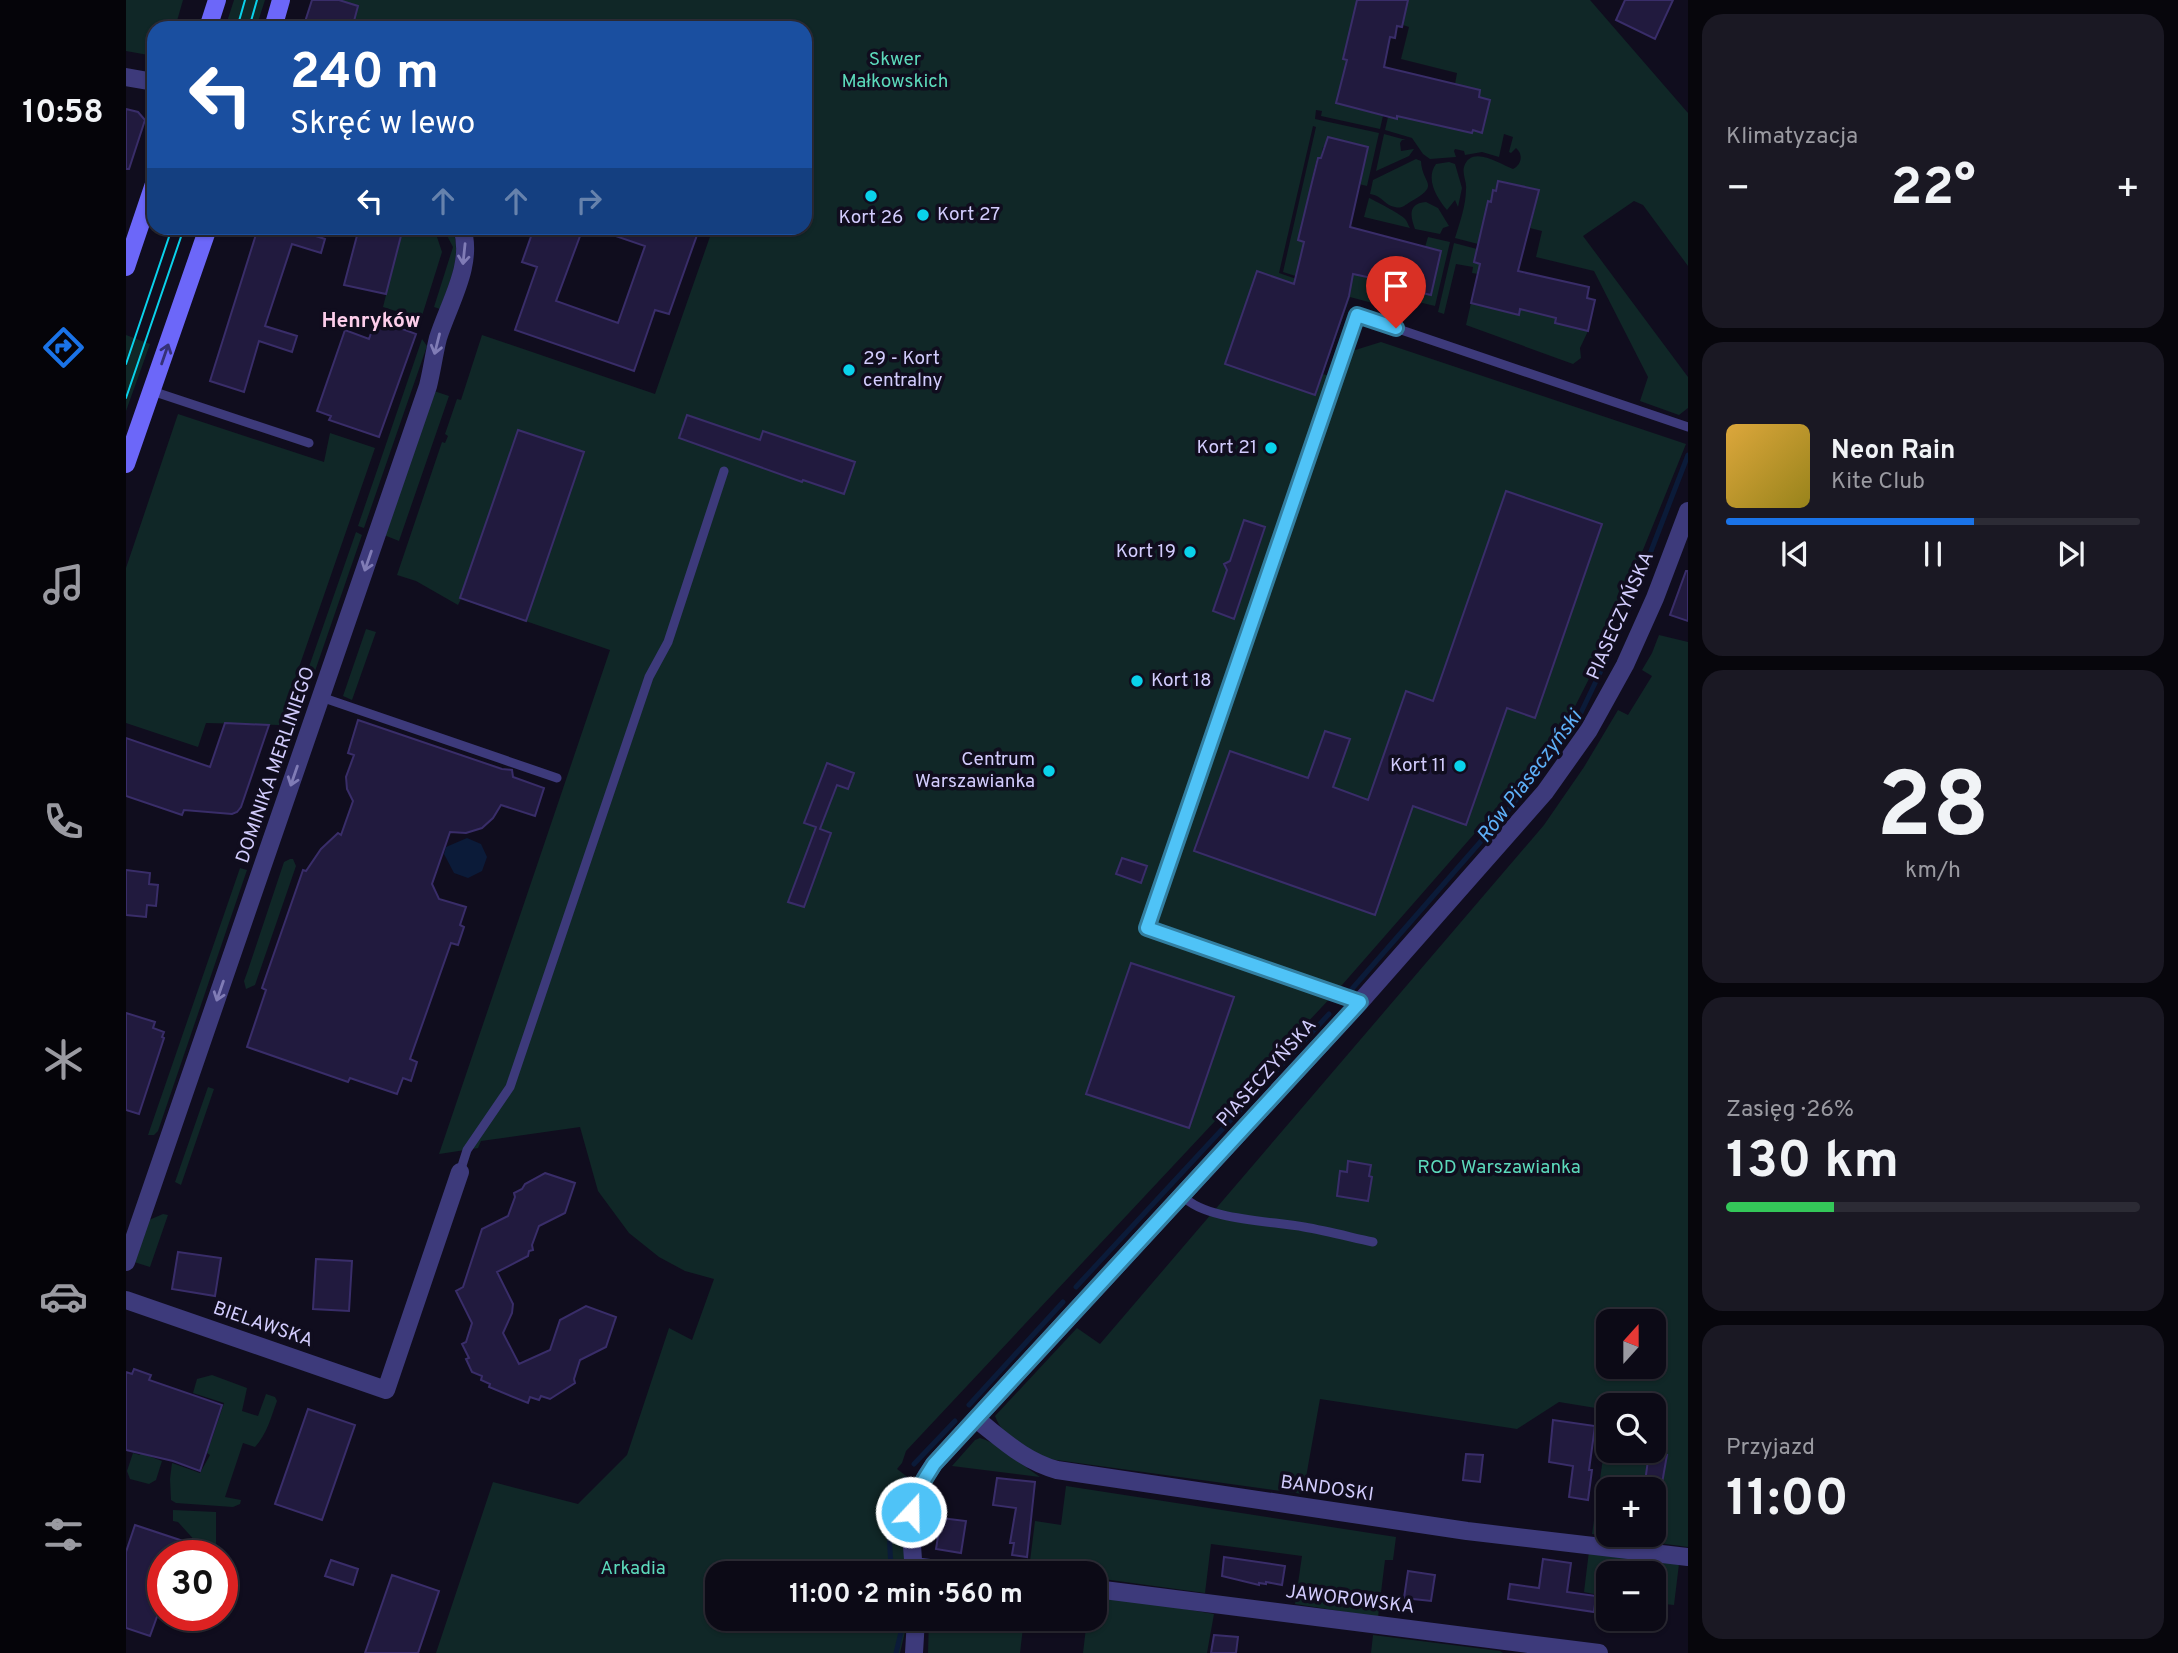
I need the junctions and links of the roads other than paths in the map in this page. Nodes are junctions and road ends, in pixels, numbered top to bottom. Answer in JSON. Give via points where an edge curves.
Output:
{"nodes":[{"id":1,"x":217,"y":0,"type":"edge"},
{"id":2,"x":281,"y":0,"type":"edge"},
{"id":3,"x":210,"y":21,"type":"edge"},
{"id":4,"x":275,"y":21,"type":"edge"},
{"id":5,"x":126,"y":77,"type":"edge"},
{"id":6,"x":147,"y":81,"type":"edge"},
{"id":7,"x":147,"y":205,"type":"edge"},
{"id":8,"x":206,"y":235,"type":"edge"},
{"id":9,"x":464,"y":235,"type":"edge"},
{"id":10,"x":126,"y":267,"type":"edge"},
{"id":11,"x":152,"y":391,"type":"junction"},
{"id":12,"x":1688,"y":428,"type":"edge"},
{"id":13,"x":309,"y":443,"type":"dead end"},
{"id":14,"x":126,"y":464,"type":"edge"},
{"id":15,"x":724,"y":471,"type":"dead end"},
{"id":16,"x":1688,"y":511,"type":"edge"},
{"id":17,"x":321,"y":697,"type":"junction"},
{"id":18,"x":557,"y":778,"type":"dead end"},
{"id":19,"x":1360,"y":1002,"type":"junction"},
{"id":20,"x":460,"y":1172,"type":"joint"},
{"id":21,"x":1183,"y":1196,"type":"junction"},
{"id":22,"x":1373,"y":1242,"type":"dead end"},
{"id":23,"x":126,"y":1262,"type":"edge"},
{"id":24,"x":126,"y":1300,"type":"edge"},
{"id":25,"x":976,"y":1419,"type":"junction"},
{"id":26,"x":1688,"y":1558,"type":"edge"},
{"id":27,"x":913,"y":1561,"type":"edge"},
{"id":28,"x":1107,"y":1590,"type":"edge"},
{"id":29,"x":915,"y":1631,"type":"edge"},
{"id":30,"x":914,"y":1653,"type":"edge"},
{"id":31,"x":1593,"y":1653,"type":"edge"},
{"id":32,"x":1599,"y":1653,"type":"edge"}],
"edges":[{"from":1,"to":3,"type":"main road"},
{"from":2,"to":4,"type":"main road"},
{"from":5,"to":6,"type":"street"},
{"from":7,"to":10,"type":"main road"},
{"from":11,"to":8,"type":"main road","one_way":true},
{"from":9,"to":17,"type":"street","name":"DOMINIKA MERLINIEGO","one_way":true,"via":[[466,251],[459,280],[424,398]]},
{"from":11,"to":13,"type":"lane"},
{"from":11,"to":14,"type":"main road"},
{"from":12,"to":19,"type":"lane","via":[[1357,315],[1147,928]]},
{"from":15,"to":20,"type":"lane","via":[[510,1087],[467,1150]]},
{"from":16,"to":19,"type":"street","name":"PIASECZYŃSKA","via":[[1629,655],[1566,765]]},
{"from":17,"to":18,"type":"lane"},
{"from":17,"to":23,"type":"street","name":"DOMINIKA MERLINIEGO","one_way":true},
{"from":19,"to":21,"type":"street","name":"PIASECZYŃSKA"},
{"from":20,"to":24,"type":"street","name":"BIELAWSKA","via":[[386,1390]]},
{"from":21,"to":22,"type":"lane","via":[[1214,1213]]},
{"from":21,"to":25,"type":"street","name":"PIASECZYŃSKA"},
{"from":25,"to":26,"type":"street","name":"BANDOSKI","via":[[1022,1455],[1057,1470],[1468,1531]]},
{"from":25,"to":27,"type":"street","name":"PIASECZYŃSKA","via":[[934,1464],[919,1488],[911,1512]]},
{"from":28,"to":31,"type":"street","name":"JAWOROWSKA"},
{"from":29,"to":30,"type":"street"},
{"from":31,"to":32,"type":"street","name":"JAWOROWSKA"}]}
